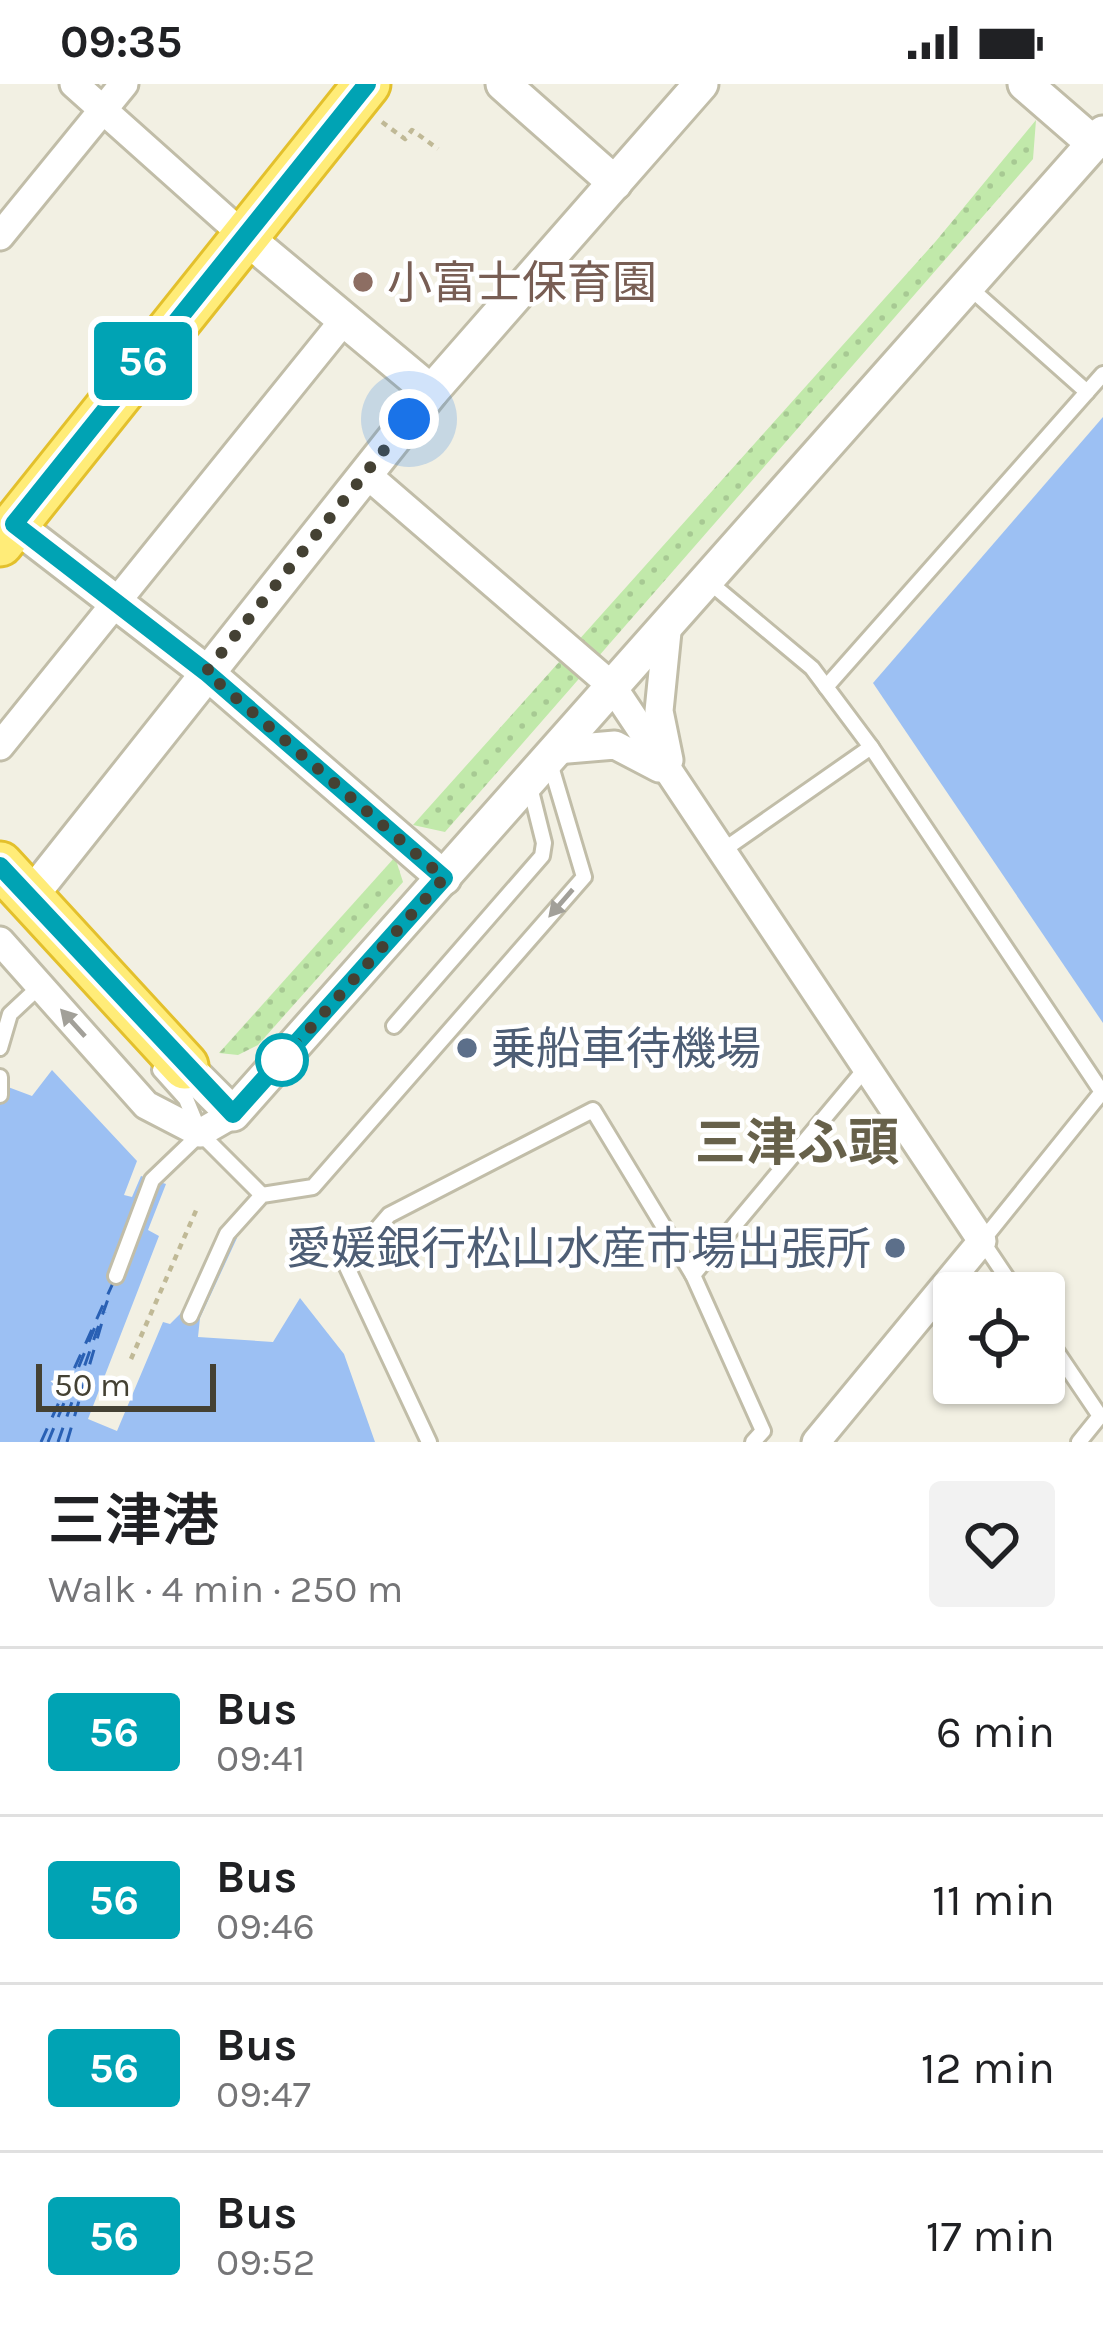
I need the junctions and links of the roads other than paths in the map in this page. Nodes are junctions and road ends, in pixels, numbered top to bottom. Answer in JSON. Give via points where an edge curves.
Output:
{"nodes":[{"id":1,"x":74,"y":84,"type":"edge"},
{"id":2,"x":124,"y":84,"type":"edge"},
{"id":3,"x":503,"y":84,"type":"edge"},
{"id":4,"x":701,"y":84,"type":"edge"},
{"id":5,"x":1025,"y":84,"type":"edge"},
{"id":6,"x":360,"y":92,"type":"edge"},
{"id":7,"x":103,"y":111,"type":"junction"},
{"id":8,"x":1098,"y":138,"type":"edge"},
{"id":9,"x":615,"y":183,"type":"junction"},
{"id":10,"x":243,"y":235,"type":"junction"},
{"id":11,"x":0,"y":236,"type":"edge"},
{"id":12,"x":967,"y":285,"type":"junction"},
{"id":13,"x":344,"y":320,"type":"junction"},
{"id":14,"x":1103,"y":374,"type":"edge"},
{"id":15,"x":431,"y":392,"type":"junction"},
{"id":16,"x":1087,"y":392,"type":"junction"},
{"id":17,"x":365,"y":473,"type":"junction"},
{"id":18,"x":7,"y":534,"type":"edge"},
{"id":19,"x":706,"y":579,"type":"junction"},
{"id":20,"x":114,"y":603,"type":"junction"},
{"id":21,"x":668,"y":622,"type":"junction"},
{"id":22,"x":206,"y":672,"type":"junction"},
{"id":23,"x":612,"y":686,"type":"junction"},
{"id":24,"x":826,"y":687,"type":"junction"},
{"id":25,"x":0,"y":746,"type":"edge"},
{"id":26,"x":871,"y":747,"type":"junction"},
{"id":27,"x":544,"y":763,"type":"junction"},
{"id":28,"x":676,"y":782,"type":"junction"},
{"id":29,"x":722,"y":851,"type":"junction"},
{"id":30,"x":444,"y":878,"type":"junction"},
{"id":31,"x":8,"y":883,"type":"edge"},
{"id":32,"x":0,"y":941,"type":"edge"},
{"id":33,"x":40,"y":986,"type":"junction"},
{"id":34,"x":394,"y":1026,"type":"dead end"},
{"id":35,"x":0,"y":1048,"type":"edge"},
{"id":36,"x":164,"y":1059,"type":"junction"},
{"id":37,"x":866,"y":1068,"type":"junction"},
{"id":38,"x":1103,"y":1092,"type":"edge"},
{"id":39,"x":233,"y":1114,"type":"junction"},
{"id":40,"x":200,"y":1133,"type":"junction"},
{"id":41,"x":262,"y":1195,"type":"junction"},
{"id":42,"x":982,"y":1240,"type":"junction"},
{"id":43,"x":1003,"y":1272,"type":"edge"},
{"id":44,"x":693,"y":1275,"type":"junction"},
{"id":45,"x":116,"y":1276,"type":"dead end"},
{"id":46,"x":190,"y":1316,"type":"dead end"},
{"id":47,"x":1065,"y":1364,"type":"edge"},
{"id":48,"x":429,"y":1442,"type":"edge"},
{"id":49,"x":753,"y":1442,"type":"edge"},
{"id":50,"x":816,"y":1442,"type":"edge"},
{"id":51,"x":1078,"y":1442,"type":"edge"}],
"edges":[{"from":1,"to":7,"type":"street"},
{"from":2,"to":7,"type":"street"},
{"from":3,"to":9,"type":"street"},
{"from":4,"to":9,"type":"street"},
{"from":5,"to":8,"type":"street"},
{"from":6,"to":10,"type":"highway"},
{"from":7,"to":10,"type":"street"},
{"from":7,"to":11,"type":"street"},
{"from":8,"to":12,"type":"street"},
{"from":9,"to":15,"type":"street"},
{"from":10,"to":13,"type":"street"},
{"from":10,"to":18,"type":"highway"},
{"from":12,"to":16,"type":"lane"},
{"from":12,"to":19,"type":"street"},
{"from":13,"to":15,"type":"street"},
{"from":13,"to":20,"type":"street"},
{"from":14,"to":16,"type":"lane"},
{"from":15,"to":17,"type":"street"},
{"from":16,"to":24,"type":"lane"},
{"from":17,"to":22,"type":"street"},
{"from":17,"to":23,"type":"street"},
{"from":18,"to":20,"type":"street"},
{"from":19,"to":21,"type":"street"},
{"from":19,"to":24,"type":"lane"},
{"from":20,"to":22,"type":"street"},
{"from":20,"to":25,"type":"street"},
{"from":21,"to":23,"type":"street"},
{"from":21,"to":28,"type":"street","via":[[659,711]]},
{"from":22,"to":30,"type":"street"},
{"from":22,"to":31,"type":"street"},
{"from":23,"to":27,"type":"street"},
{"from":23,"to":28,"type":"street"},
{"from":24,"to":26,"type":"lane"},
{"from":26,"to":29,"type":"lane"},
{"from":26,"to":38,"type":"lane"},
{"from":27,"to":28,"type":"street","via":[[592,743],[631,749]]},
{"from":27,"to":30,"type":"street"},
{"from":27,"to":34,"type":"lane","via":[[542,856]]},
{"from":27,"to":41,"type":"lane","one_way":true,"via":[[584,877],[313,1187]]},
{"from":28,"to":29,"type":"street"},
{"from":29,"to":37,"type":"street"},
{"from":30,"to":39,"type":"street"},
{"from":31,"to":36,"type":"highway"},
{"from":32,"to":33,"type":"street"},
{"from":33,"to":35,"type":"lane","via":[[10,1015]]},
{"from":40,"to":33,"type":"street","one_way":true,"via":[[146,1105]]},
{"from":36,"to":39,"type":"street"},
{"from":36,"to":40,"type":"lane"},
{"from":37,"to":42,"type":"street"},
{"from":37,"to":44,"type":"lane"},
{"from":38,"to":42,"type":"lane"},
{"from":39,"to":40,"type":"street"},
{"from":40,"to":41,"type":"lane"},
{"from":40,"to":45,"type":"lane","via":[[152,1180]]},
{"from":41,"to":46,"type":"lane","via":[[227,1234]]},
{"from":42,"to":43,"type":"lane"},
{"from":42,"to":50,"type":"street"},
{"from":44,"to":48,"type":"lane","via":[[593,1110],[389,1215],[346,1265]]},
{"from":44,"to":49,"type":"lane","via":[[763,1432]]},
{"from":47,"to":51,"type":"lane","via":[[1100,1416]]}]}
